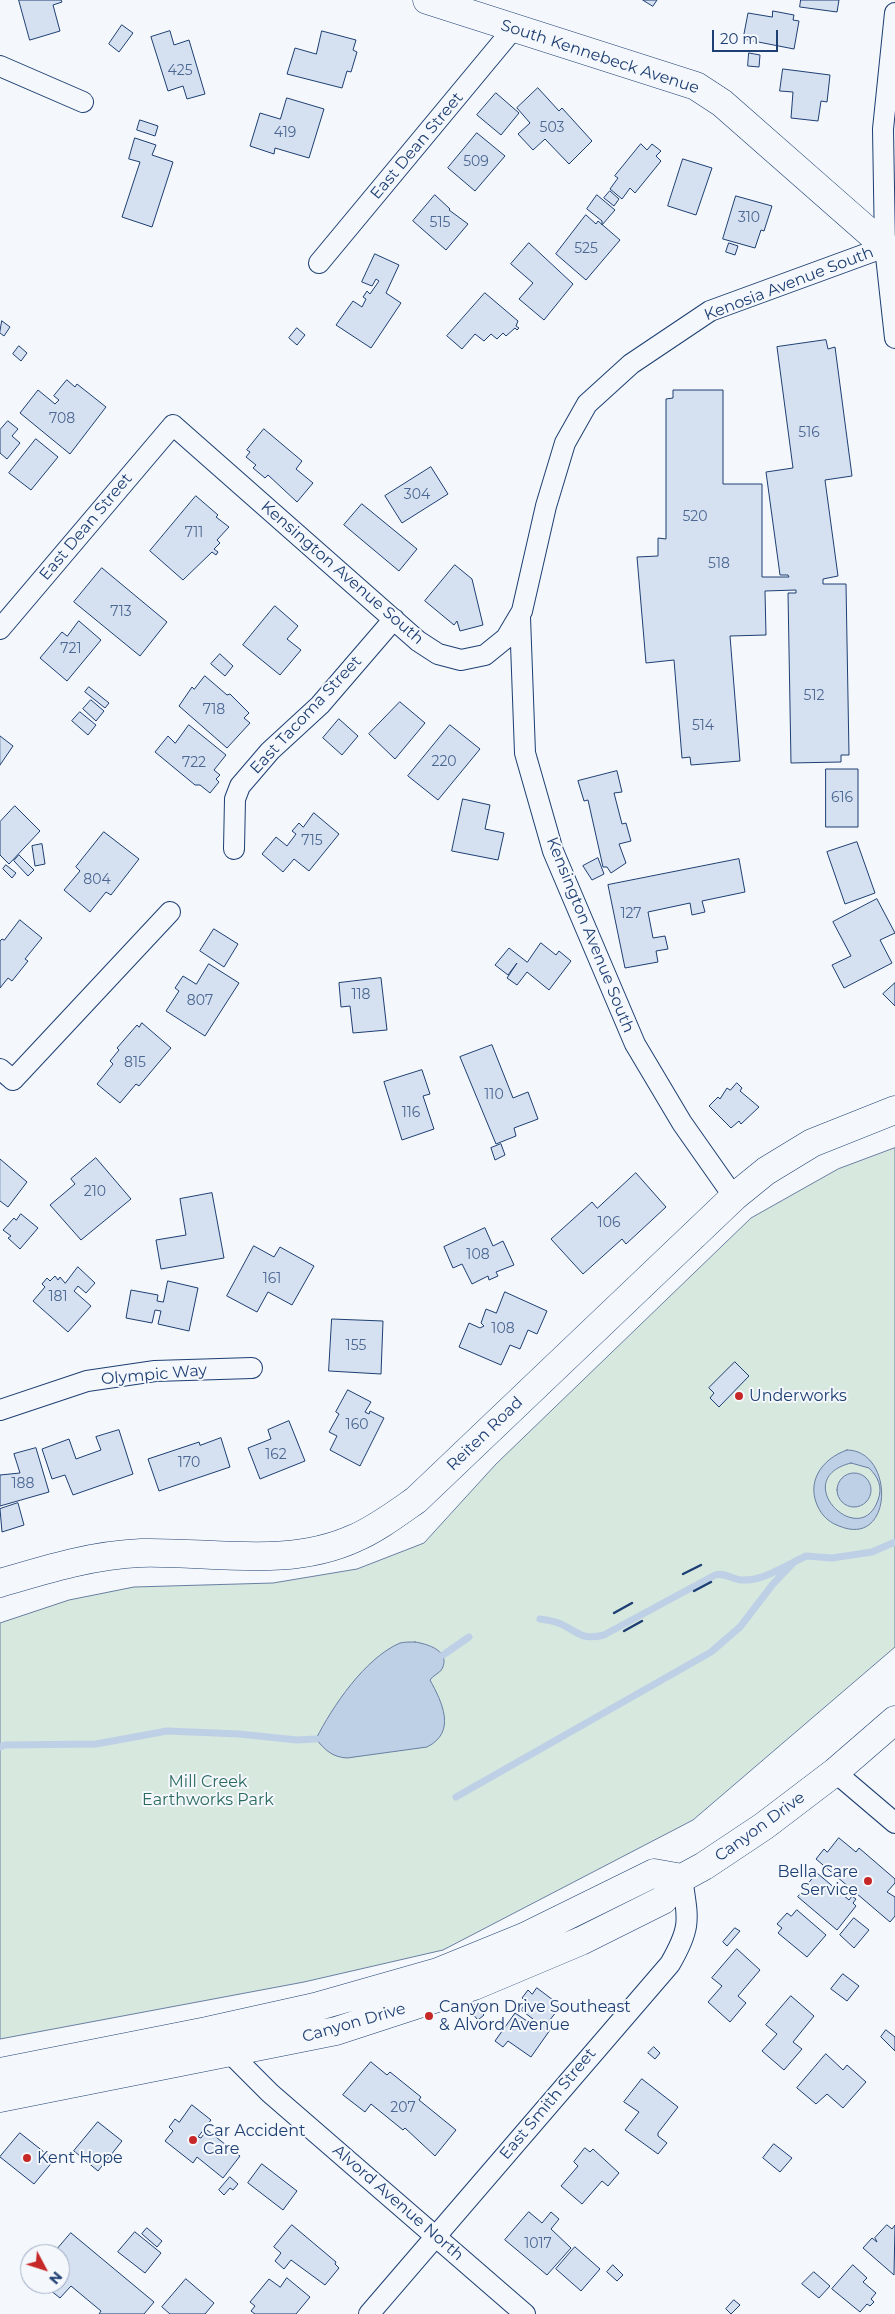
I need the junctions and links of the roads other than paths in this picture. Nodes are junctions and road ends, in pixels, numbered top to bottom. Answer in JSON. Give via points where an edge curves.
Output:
{"nodes":[{"id":1,"x":427,"y":0,"type":"edge"},
{"id":2,"x":895,"y":13,"type":"edge"},
{"id":3,"x":514,"y":28,"type":"junction"},
{"id":4,"x":0,"y":66,"type":"edge"},
{"id":5,"x":84,"y":102,"type":"dead end"},
{"id":6,"x":890,"y":251,"type":"edge"},
{"id":7,"x":319,"y":263,"type":"dead end"},
{"id":8,"x":895,"y":338,"type":"edge"},
{"id":9,"x":173,"y":425,"type":"joint"},
{"id":10,"x":520,"y":618,"type":"junction"},
{"id":11,"x":394,"y":620,"type":"junction"},
{"id":12,"x":0,"y":629,"type":"edge"},
{"id":13,"x":234,"y":848,"type":"dead end"},
{"id":14,"x":170,"y":912,"type":"dead end"},
{"id":15,"x":7,"y":1074,"type":"edge"},
{"id":16,"x":895,"y":1110,"type":"edge"},
{"id":17,"x":734,"y":1197,"type":"junction"},
{"id":18,"x":252,"y":1368,"type":"dead end"},
{"id":19,"x":0,"y":1410,"type":"edge"},
{"id":20,"x":0,"y":1583,"type":"edge"},
{"id":21,"x":895,"y":1720,"type":"edge"},
{"id":22,"x":835,"y":1772,"type":"junction"},
{"id":23,"x":895,"y":1823,"type":"edge"},
{"id":24,"x":682,"y":1878,"type":"junction"},
{"id":25,"x":230,"y":2054,"type":"junction"},
{"id":26,"x":0,"y":2072,"type":"edge"},
{"id":27,"x":0,"y":2098,"type":"edge"},
{"id":28,"x":437,"y":2235,"type":"junction"},
{"id":29,"x":369,"y":2314,"type":"edge"},
{"id":30,"x":525,"y":2314,"type":"edge"}],
"edges":[{"from":1,"to":3,"type":"main road","name":"South Kennebeck Avenue"},
{"from":2,"to":6,"type":"street","via":[[883,129]]},
{"from":3,"to":6,"type":"main road","name":"South Kennebeck Avenue","via":[[696,86],[722,103]]},
{"from":3,"to":7,"type":"street","name":"East Dean Street"},
{"from":4,"to":5,"type":"street"},
{"from":6,"to":8,"type":"street"},
{"from":6,"to":10,"type":"street","name":"Kenosia Avenue South","via":[[710,311],[631,364],[587,404],[565,443],[546,506]]},
{"from":9,"to":11,"type":"street","name":"Kensington Avenue South"},
{"from":9,"to":12,"type":"street","name":"East Dean Street"},
{"from":10,"to":11,"type":"street","name":"Kensington Avenue South","via":[[506,638],[485,655],[461,660],[438,654]]},
{"from":10,"to":17,"type":"street","name":"Kensington Avenue South","via":[[525,753],[553,851],[635,1044],[682,1123]]},
{"from":11,"to":13,"type":"street","name":"East Tacoma Street","via":[[320,704],[270,751],[240,786],[235,799]]},
{"from":14,"to":15,"type":"street"},
{"from":16,"to":17,"type":"main road","name":"Reiten Road","via":[[812,1143]]},
{"from":17,"to":20,"type":"main road","name":"Reiten Road","via":[[416,1500],[354,1538],[323,1549],[294,1554],[141,1553],[74,1561]]},
{"from":18,"to":19,"type":"street","name":"Olympic Way","via":[[155,1372],[87,1381]]},
{"from":21,"to":22,"type":"main road"},
{"from":22,"to":23,"type":"street"},
{"from":22,"to":24,"type":"main road","name":"Canyon Drive","via":[[764,1826]]},
{"from":24,"to":25,"type":"main road","name":"Canyon Drive","via":[[663,1900],[581,1941],[474,1986],[336,2031]]},
{"from":24,"to":26,"type":"main road","name":"Canyon Drive","via":[[654,1873],[524,1937],[429,1975],[297,2011]]},
{"from":24,"to":28,"type":"street","name":"East Smith Street","via":[[688,1925],[670,1964]]},
{"from":25,"to":27,"type":"main road","name":"Canyon Drive"},
{"from":25,"to":28,"type":"street","name":"Alvord Avenue North","via":[[270,2093]]},
{"from":28,"to":29,"type":"street","name":"East Smith Street"},
{"from":28,"to":30,"type":"street","name":"Alvord Avenue North"}]}
